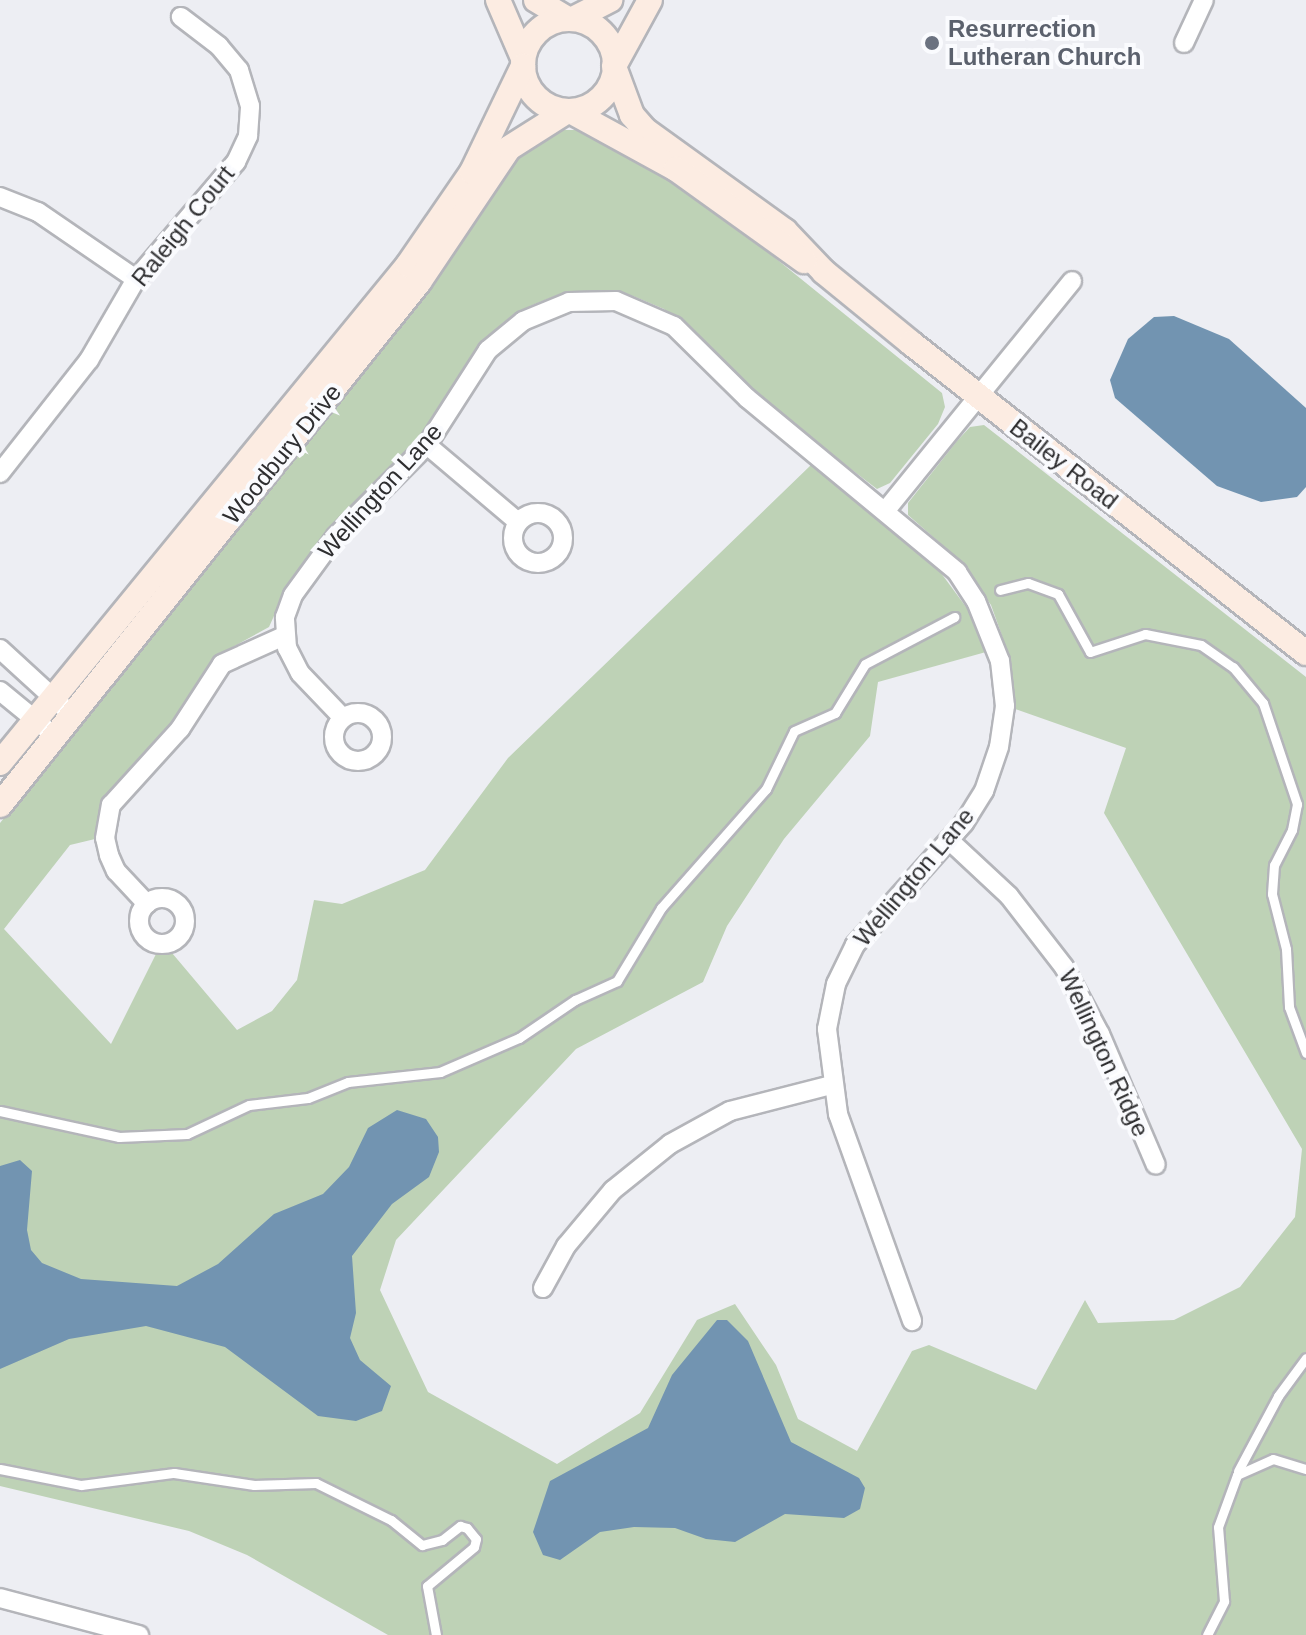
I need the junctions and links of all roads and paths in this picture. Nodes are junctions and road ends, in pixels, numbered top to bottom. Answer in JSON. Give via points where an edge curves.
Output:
{"nodes":[{"id":1,"x":498,"y":0,"type":"edge"},
{"id":2,"x":536,"y":0,"type":"edge"},
{"id":3,"x":610,"y":0,"type":"edge"},
{"id":4,"x":650,"y":0,"type":"edge"},
{"id":5,"x":1204,"y":0,"type":"edge"},
{"id":6,"x":181,"y":17,"type":"dead end"},
{"id":7,"x":569,"y":18,"type":"junction"},
{"id":8,"x":1184,"y":43,"type":"dead end"},
{"id":9,"x":523,"y":62,"type":"junction"},
{"id":10,"x":615,"y":69,"type":"junction"},
{"id":11,"x":569,"y":112,"type":"junction"},
{"id":12,"x":0,"y":197,"type":"edge"},
{"id":13,"x":824,"y":272,"type":"junction"},
{"id":14,"x":136,"y":279,"type":"junction"},
{"id":15,"x":1072,"y":281,"type":"dead end"},
{"id":16,"x":976,"y":395,"type":"junction"},
{"id":17,"x":427,"y":445,"type":"junction"},
{"id":18,"x":0,"y":473,"type":"edge"},
{"id":19,"x":886,"y":510,"type":"junction"},
{"id":20,"x":518,"y":522,"type":"dead end"},
{"id":21,"x":1000,"y":590,"type":"dead end"},
{"id":22,"x":954,"y":617,"type":"dead end"},
{"id":23,"x":284,"y":636,"type":"junction"},
{"id":24,"x":0,"y":649,"type":"edge"},
{"id":25,"x":1306,"y":653,"type":"edge"},
{"id":26,"x":0,"y":691,"type":"edge"},
{"id":27,"x":52,"y":699,"type":"junction"},
{"id":28,"x":72,"y":715,"type":"junction"},
{"id":29,"x":343,"y":718,"type":"dead end"},
{"id":30,"x":35,"y":720,"type":"junction"},
{"id":31,"x":55,"y":736,"type":"junction"},
{"id":32,"x":0,"y":763,"type":"edge"},
{"id":33,"x":0,"y":805,"type":"edge"},
{"id":34,"x":949,"y":840,"type":"junction"},
{"id":35,"x":147,"y":904,"type":"dead end"},
{"id":36,"x":1306,"y":1053,"type":"edge"},
{"id":37,"x":831,"y":1085,"type":"junction"},
{"id":38,"x":0,"y":1111,"type":"edge"},
{"id":39,"x":1156,"y":1165,"type":"dead end"},
{"id":40,"x":543,"y":1288,"type":"dead end"},
{"id":41,"x":912,"y":1321,"type":"dead end"},
{"id":42,"x":1306,"y":1358,"type":"edge"},
{"id":43,"x":0,"y":1469,"type":"edge"},
{"id":44,"x":1306,"y":1469,"type":"edge"},
{"id":45,"x":1237,"y":1475,"type":"junction"},
{"id":46,"x":0,"y":1598,"type":"edge"},
{"id":47,"x":139,"y":1635,"type":"edge"},
{"id":48,"x":436,"y":1635,"type":"edge"},
{"id":49,"x":1207,"y":1635,"type":"edge"}],
"edges":[{"from":1,"to":9,"type":"main road"},
{"from":2,"to":7,"type":"main road"},
{"from":3,"to":7,"type":"main road"},
{"from":4,"to":10,"type":"main road"},
{"from":5,"to":8,"type":"street"},
{"from":6,"to":14,"type":"street","name":"Raleigh Court","via":[[219,46],[239,70],[250,106],[248,136],[225,176]]},
{"from":7,"to":9,"type":"main road","via":[[543,26]]},
{"from":7,"to":10,"type":"main road","via":[[601,34]]},
{"from":9,"to":11,"type":"main road","via":[[537,96]]},
{"from":9,"to":27,"type":"main road","name":"Woodbury Drive","via":[[477,163],[423,245]]},
{"from":10,"to":11,"type":"main road","via":[[597,103]]},
{"from":10,"to":13,"type":"main road","name":"Bailey Road","via":[[639,125],[776,223]]},
{"from":11,"to":13,"type":"main road","name":"Bailey Road","via":[[676,169],[774,244]]},
{"from":11,"to":28,"type":"main road","name":"Woodbury Drive","via":[[513,144],[419,282]]},
{"from":12,"to":14,"type":"street","via":[[38,212]]},
{"from":13,"to":16,"type":"main road","name":"Bailey Road"},
{"from":14,"to":18,"type":"street","name":"Raleigh Court","via":[[89,360]]},
{"from":15,"to":16,"type":"street"},
{"from":16,"to":19,"type":"street"},
{"from":16,"to":25,"type":"main road","name":"Bailey Road"},
{"from":17,"to":19,"type":"street","name":"Wellington Lane","via":[[504,334],[545,309],[593,299],[616,301],[674,326],[765,414]]},
{"from":17,"to":20,"type":"street"},
{"from":17,"to":23,"type":"street","name":"Wellington Lane","via":[[318,557],[288,606]]},
{"from":19,"to":34,"type":"street","name":"Wellington Lane","via":[[957,572],[988,626],[1003,673],[1004,720],[996,760],[978,801]]},
{"from":21,"to":36,"type":"lane","via":[[1028,583],[1058,594],[1090,652],[1145,634],[1201,645],[1233,667],[1263,703],[1297,804],[1271,879],[1286,949],[1289,1007]]},
{"from":22,"to":38,"type":"lane","via":[[865,664],[835,713],[794,731],[766,789],[661,908],[617,981],[575,1000],[519,1038],[440,1072],[348,1082],[308,1098],[249,1105],[187,1134],[119,1137]]},
{"from":23,"to":29,"type":"street","via":[[300,673]]},
{"from":23,"to":35,"type":"street","via":[[222,664],[180,729],[111,805],[105,838],[109,855],[127,886]]},
{"from":24,"to":27,"type":"street"},
{"from":26,"to":30,"type":"street"},
{"from":27,"to":28,"type":"street"},
{"from":27,"to":30,"type":"main road","name":"Woodbury Drive"},
{"from":28,"to":31,"type":"main road","name":"Woodbury Drive"},
{"from":30,"to":31,"type":"street"},
{"from":30,"to":32,"type":"main road","name":"Woodbury Drive"},
{"from":31,"to":33,"type":"main road","name":"Woodbury Drive"},
{"from":34,"to":37,"type":"street","name":"Wellington Lane","via":[[862,936],[841,970],[827,1029]]},
{"from":34,"to":39,"type":"street","name":"Wellington Ridge","via":[[1025,915],[1073,982]]},
{"from":37,"to":40,"type":"street","via":[[730,1111],[670,1144],[613,1190],[566,1246]]},
{"from":37,"to":41,"type":"street","name":"Wellington Lane"},
{"from":42,"to":45,"type":"lane","via":[[1278,1396]]},
{"from":43,"to":48,"type":"lane","via":[[81,1485],[174,1473],[254,1485],[316,1483],[391,1520],[422,1545],[467,1528],[476,1539],[474,1547],[427,1586]]},
{"from":44,"to":45,"type":"lane","via":[[1273,1459]]},
{"from":45,"to":49,"type":"lane","via":[[1218,1527],[1224,1601]]},
{"from":46,"to":47,"type":"street"}]}
